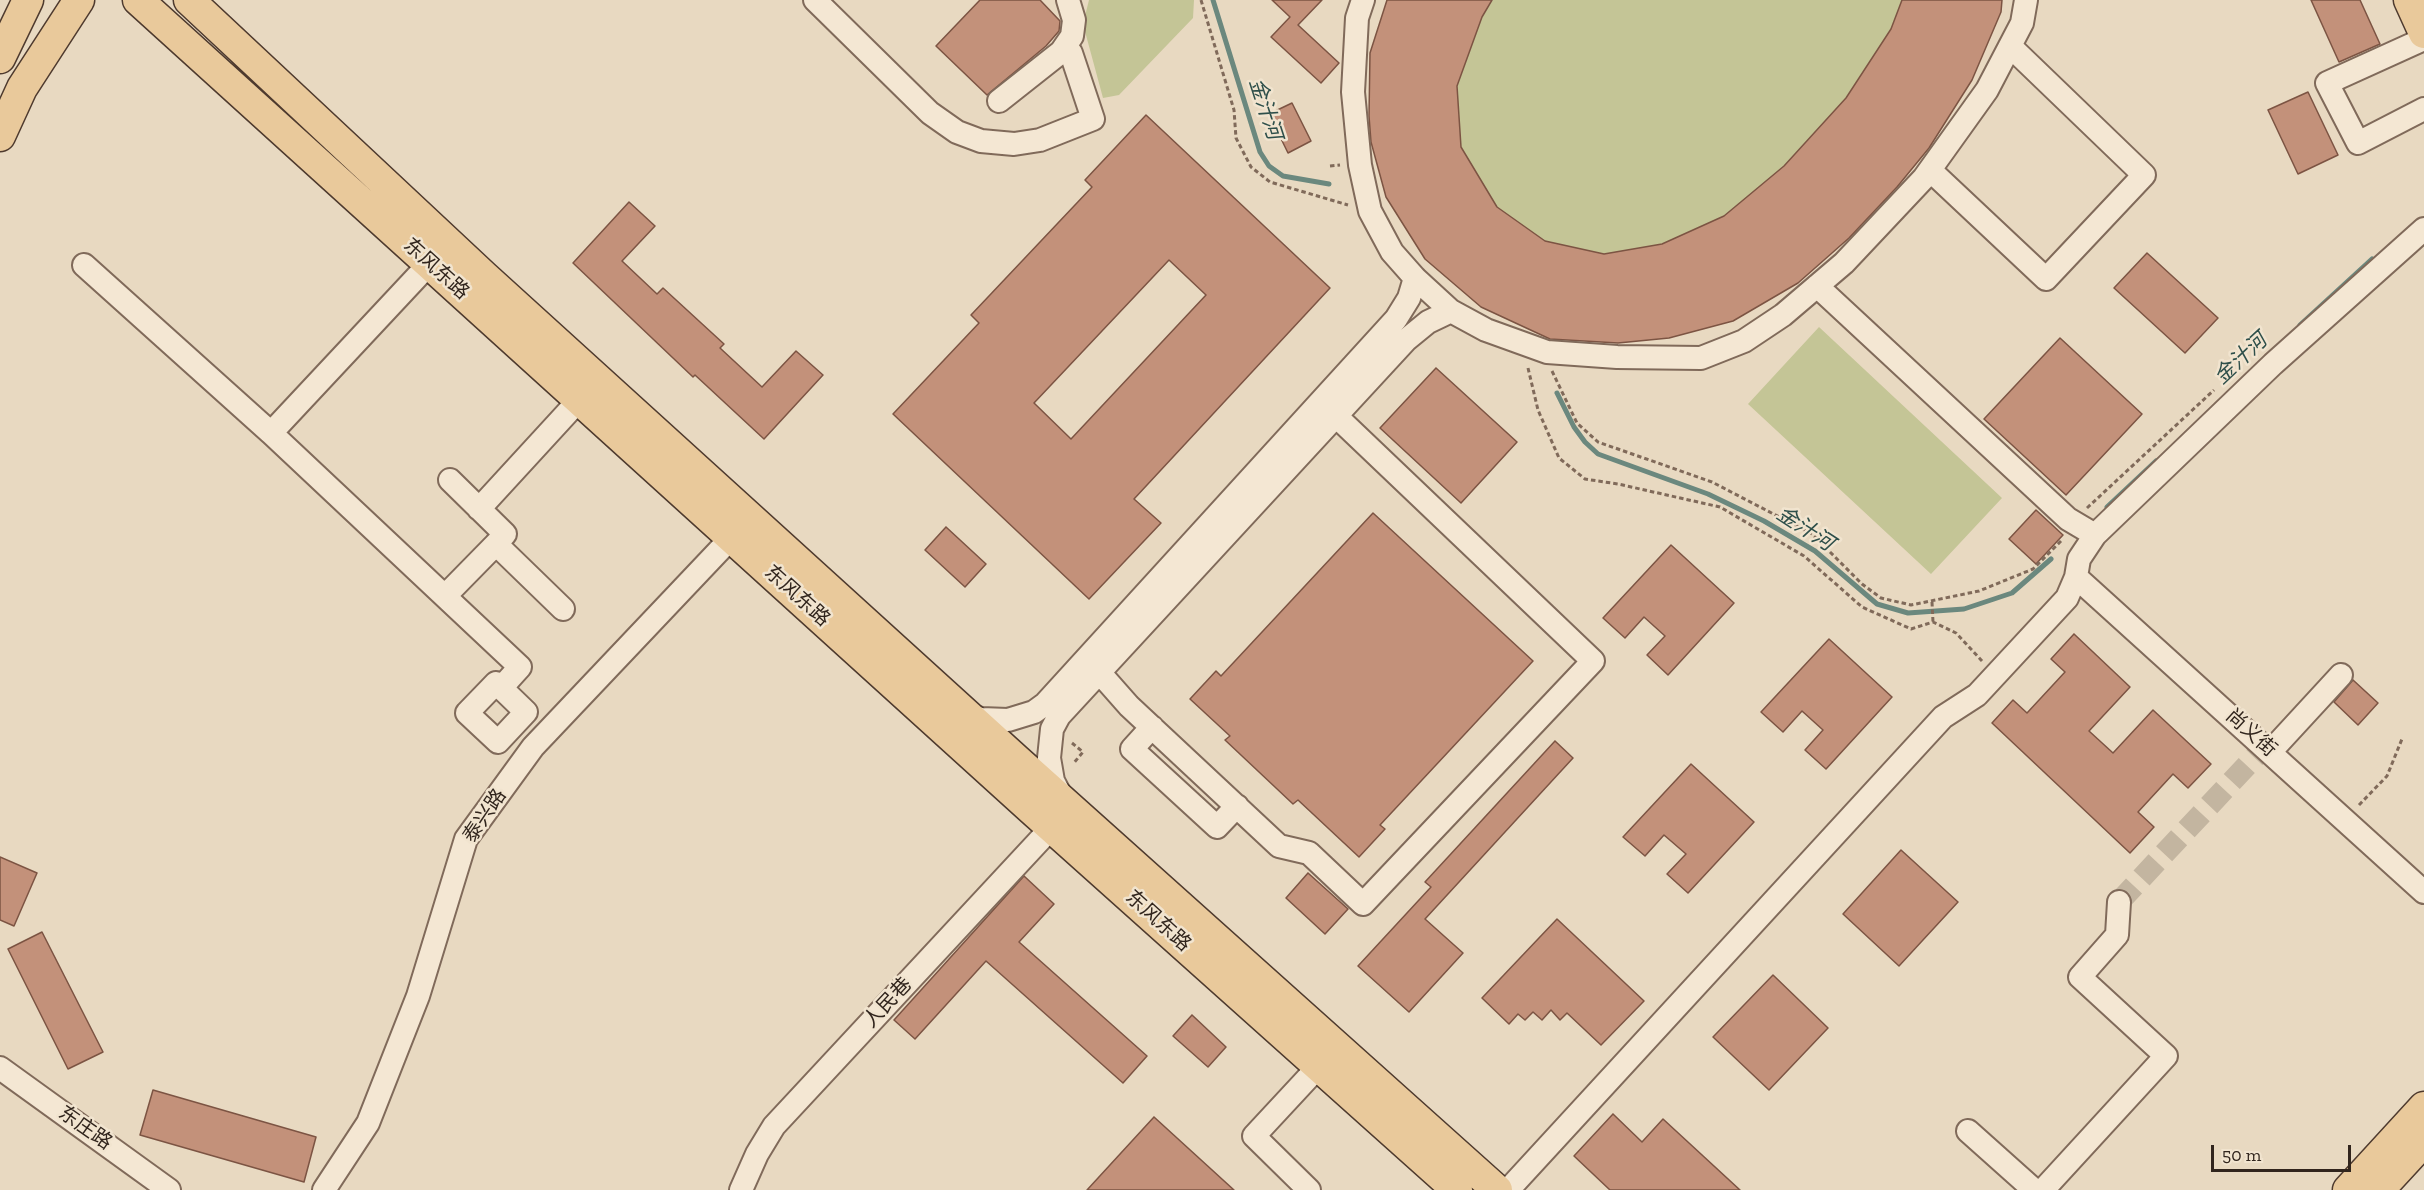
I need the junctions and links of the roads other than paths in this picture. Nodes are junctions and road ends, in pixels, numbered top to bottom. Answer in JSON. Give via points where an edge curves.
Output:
{"nodes":[{"id":1,"x":28,"y":0,"type":"edge"},
{"id":2,"x":79,"y":0,"type":"edge"},
{"id":3,"x":138,"y":0,"type":"edge"},
{"id":4,"x":189,"y":0,"type":"edge"},
{"id":5,"x":815,"y":0,"type":"edge"},
{"id":6,"x":1068,"y":0,"type":"edge"},
{"id":7,"x":1363,"y":0,"type":"edge"},
{"id":8,"x":2026,"y":0,"type":"edge"},
{"id":9,"x":2409,"y":0,"type":"edge"},
{"id":10,"x":2424,"y":33,"type":"edge"},
{"id":11,"x":2424,"y":39,"type":"edge"},
{"id":12,"x":2010,"y":46,"type":"junction"},
{"id":13,"x":1071,"y":54,"type":"dead end"},
{"id":14,"x":0,"y":58,"type":"edge"},
{"id":15,"x":999,"y":101,"type":"dead end"},
{"id":16,"x":2424,"y":109,"type":"edge"},
{"id":17,"x":0,"y":136,"type":"edge"},
{"id":18,"x":1930,"y":170,"type":"junction"},
{"id":19,"x":2424,"y":229,"type":"edge"},
{"id":20,"x":430,"y":264,"type":"junction"},
{"id":21,"x":84,"y":265,"type":"dead end"},
{"id":22,"x":1415,"y":278,"type":"junction"},
{"id":23,"x":1817,"y":285,"type":"junction"},
{"id":24,"x":1451,"y":311,"type":"junction"},
{"id":25,"x":580,"y":399,"type":"junction"},
{"id":26,"x":1336,"y":416,"type":"junction"},
{"id":27,"x":271,"y":433,"type":"junction"},
{"id":28,"x":450,"y":480,"type":"dead end"},
{"id":29,"x":479,"y":509,"type":"junction"},
{"id":30,"x":2096,"y":535,"type":"junction"},
{"id":31,"x":732,"y":537,"type":"junction"},
{"id":32,"x":496,"y":544,"type":"junction"},
{"id":33,"x":2076,"y":577,"type":"junction"},
{"id":34,"x":445,"y":596,"type":"junction"},
{"id":35,"x":563,"y":609,"type":"dead end"},
{"id":36,"x":1099,"y":672,"type":"junction"},
{"id":37,"x":2341,"y":675,"type":"dead end"},
{"id":38,"x":501,"y":688,"type":"junction"},
{"id":39,"x":968,"y":715,"type":"junction"},
{"id":40,"x":515,"y":724,"type":"junction"},
{"id":41,"x":536,"y":743,"type":"junction"},
{"id":42,"x":2271,"y":751,"type":"junction"},
{"id":43,"x":1068,"y":823,"type":"junction"},
{"id":44,"x":2424,"y":892,"type":"edge"},
{"id":45,"x":2119,"y":902,"type":"tunnel mouth"},
{"id":46,"x":1319,"y":1066,"type":"junction"},
{"id":47,"x":0,"y":1068,"type":"edge"},
{"id":48,"x":2424,"y":1107,"type":"edge"},
{"id":49,"x":1968,"y":1131,"type":"dead end"},
{"id":50,"x":2424,"y":1141,"type":"edge"},
{"id":51,"x":169,"y":1190,"type":"edge"},
{"id":52,"x":324,"y":1190,"type":"edge"},
{"id":53,"x":741,"y":1190,"type":"edge"},
{"id":54,"x":1309,"y":1190,"type":"edge"},
{"id":55,"x":1457,"y":1190,"type":"edge"},
{"id":56,"x":1497,"y":1190,"type":"edge"},
{"id":57,"x":1508,"y":1190,"type":"edge"},
{"id":58,"x":2034,"y":1190,"type":"edge"},
{"id":59,"x":2043,"y":1190,"type":"edge"},
{"id":60,"x":2348,"y":1190,"type":"edge"},
{"id":61,"x":2379,"y":1190,"type":"edge"}],
"edges":[{"from":1,"to":14,"type":"main road"},
{"from":2,"to":17,"type":"main road","via":[[22,88]]},
{"from":3,"to":20,"type":"main road","name":"东风东路"},
{"from":4,"to":39,"type":"main road","name":"东风东路","via":[[484,276]]},
{"from":5,"to":13,"type":"street","via":[[930,113],[957,132],[981,141],[1014,144],[1040,140],[1093,119]]},
{"from":6,"to":15,"type":"street","via":[[1074,20],[1072,36],[1061,52]]},
{"from":7,"to":22,"type":"street","via":[[1357,18],[1353,92],[1360,165],[1370,211],[1392,252]]},
{"from":8,"to":12,"type":"street","via":[[2022,23]]},
{"from":9,"to":10,"type":"main road"},
{"from":11,"to":16,"type":"street","via":[[2328,83],[2358,143]]},
{"from":12,"to":18,"type":"street","via":[[1987,90]]},
{"from":12,"to":18,"type":"street","via":[[2144,175],[2046,279]]},
{"from":18,"to":23,"type":"street","via":[[1844,262]]},
{"from":19,"to":30,"type":"street","via":[[2273,364]]},
{"from":20,"to":25,"type":"main road","name":"东风东路"},
{"from":20,"to":27,"type":"street"},
{"from":21,"to":27,"type":"street"},
{"from":22,"to":24,"type":"street"},
{"from":22,"to":39,"type":"street","via":[[1396,319],[1045,704],[1008,720]]},
{"from":23,"to":24,"type":"street","via":[[1783,315],[1744,341],[1701,358],[1546,352],[1486,330]]},
{"from":23,"to":30,"type":"street","via":[[2068,519]]},
{"from":24,"to":26,"type":"street","via":[[1428,322],[1406,340]]},
{"from":25,"to":29,"type":"street"},
{"from":25,"to":31,"type":"main road","name":"东风东路"},
{"from":26,"to":36,"type":"street"},
{"from":26,"to":36,"type":"street","via":[[1593,661],[1363,904],[1309,853],[1279,846],[1237,806],[1217,827],[1132,749],[1152,727]]},
{"from":27,"to":34,"type":"street"},
{"from":28,"to":29,"type":"street"},
{"from":29,"to":32,"type":"street","via":[[505,534]]},
{"from":30,"to":33,"type":"street","via":[[2079,559]]},
{"from":31,"to":41,"type":"street","name":"泰兴路"},
{"from":31,"to":43,"type":"main road","name":"东风东路"},
{"from":32,"to":34,"type":"street"},
{"from":32,"to":35,"type":"street"},
{"from":33,"to":42,"type":"street","name":"尚义街"},
{"from":33,"to":57,"type":"street","via":[[2067,598],[1995,676],[1977,695],[1943,717]]},
{"from":34,"to":38,"type":"street","via":[[520,667]]},
{"from":36,"to":43,"type":"street","via":[[1059,716],[1049,743],[1050,770]]},
{"from":37,"to":42,"type":"street"},
{"from":38,"to":40,"type":"street","via":[[526,712]]},
{"from":38,"to":40,"type":"street","via":[[496,683],[467,713],[498,742]]},
{"from":39,"to":43,"type":"main road","name":"东风东路"},
{"from":40,"to":41,"type":"street"},
{"from":41,"to":52,"type":"street","name":"泰兴路","via":[[466,839],[418,996],[368,1123]]},
{"from":42,"to":44,"type":"street","name":"尚义街"},
{"from":43,"to":46,"type":"main road","name":"东风东路"},
{"from":43,"to":53,"type":"street","name":"人民巷","via":[[774,1126]]},
{"from":43,"to":56,"type":"main road","name":"东风东路"},
{"from":45,"to":59,"type":"street","via":[[2117,935],[2080,977],[2166,1056]]},
{"from":46,"to":54,"type":"street","via":[[1254,1136]]},
{"from":46,"to":55,"type":"main road","name":"东风东路"},
{"from":47,"to":51,"type":"street","name":"东庄路"},
{"from":48,"to":60,"type":"main road"},
{"from":49,"to":58,"type":"street"},
{"from":50,"to":61,"type":"main road"}]}
